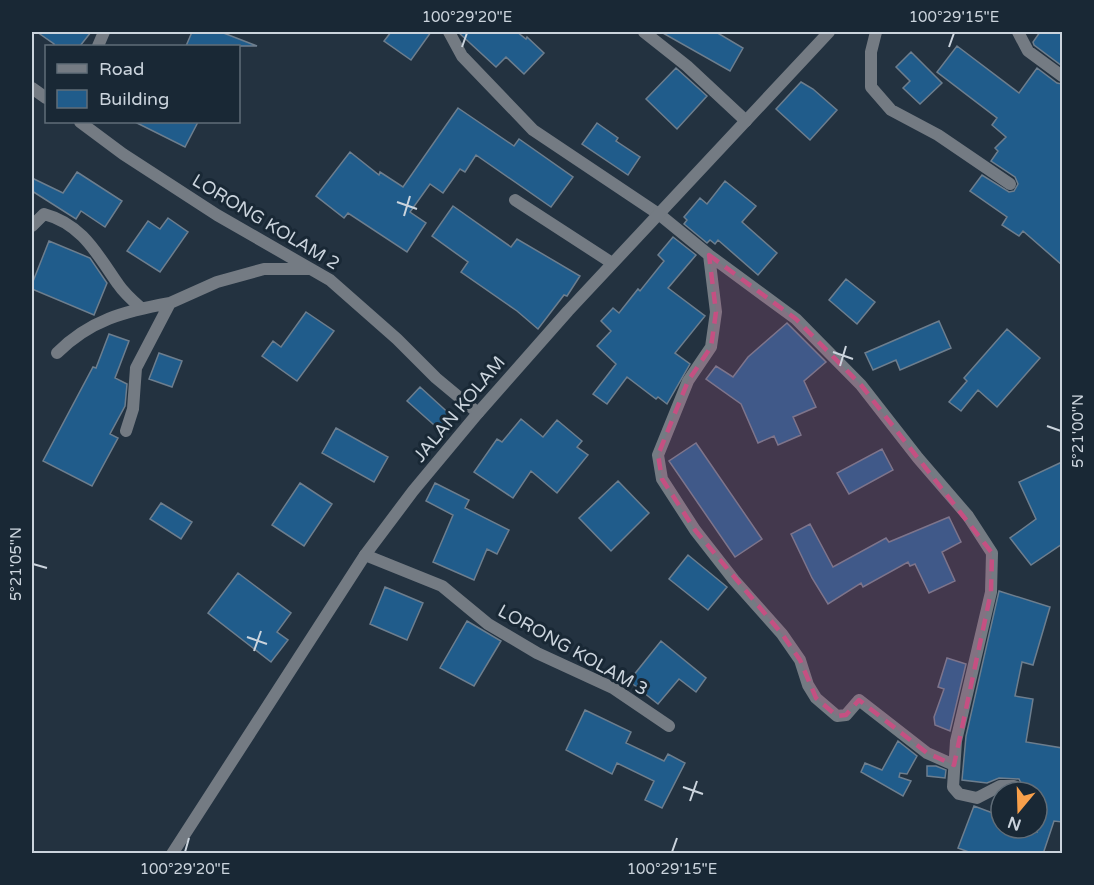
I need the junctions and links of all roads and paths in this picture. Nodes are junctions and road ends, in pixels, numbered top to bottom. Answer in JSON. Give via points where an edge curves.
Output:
{"nodes":[{"id":1,"x":448,"y":32,"type":"edge"},
{"id":2,"x":644,"y":32,"type":"edge"},
{"id":3,"x":829,"y":32,"type":"edge"},
{"id":4,"x":876,"y":32,"type":"edge"},
{"id":5,"x":1018,"y":32,"type":"edge"},
{"id":6,"x":1062,"y":76,"type":"edge"},
{"id":7,"x":32,"y":88,"type":"edge"},
{"id":8,"x":45,"y":97,"type":"edge"},
{"id":9,"x":746,"y":121,"type":"junction"},
{"id":10,"x":81,"y":123,"type":"edge"},
{"id":11,"x":1010,"y":184,"type":"dead end"},
{"id":12,"x":515,"y":200,"type":"dead end"},
{"id":13,"x":660,"y":215,"type":"junction"},
{"id":14,"x":32,"y":226,"type":"edge"},
{"id":15,"x":709,"y":255,"type":"junction"},
{"id":16,"x":612,"y":263,"type":"junction"},
{"id":17,"x":312,"y":269,"type":"junction"},
{"id":18,"x":170,"y":303,"type":"junction"},
{"id":19,"x":141,"y":308,"type":"junction"},
{"id":20,"x":57,"y":353,"type":"dead end"},
{"id":21,"x":478,"y":413,"type":"junction"},
{"id":22,"x":126,"y":431,"type":"dead end"},
{"id":23,"x":366,"y":555,"type":"junction"},
{"id":24,"x":669,"y":726,"type":"dead end"},
{"id":25,"x":954,"y":765,"type":"junction"},
{"id":26,"x":989,"y":792,"type":"edge"},
{"id":27,"x":172,"y":854,"type":"edge"}],
"edges":[{"from":1,"to":13,"type":"street","via":[[462,56],[533,130]]},
{"from":2,"to":9,"type":"street"},
{"from":3,"to":9,"type":"street","name":"JALAN KOLAM"},
{"from":4,"to":11,"type":"street","via":[[871,52],[871,87],[891,110],[938,135]]},
{"from":5,"to":6,"type":"street","via":[[1028,51]]},
{"from":7,"to":8,"type":"street"},
{"from":9,"to":13,"type":"street","name":"JALAN KOLAM"},
{"from":10,"to":17,"type":"street","name":"LORONG KOLAM 2","via":[[217,215]]},
{"from":12,"to":16,"type":"street"},
{"from":13,"to":15,"type":"street"},
{"from":13,"to":16,"type":"street","name":"JALAN KOLAM"},
{"from":14,"to":19,"type":"street","via":[[44,214],[61,219],[88,241],[119,286]]},
{"from":15,"to":25,"type":"street","via":[[796,319],[861,385],[968,516],[992,553],[991,592],[956,741]]},
{"from":15,"to":25,"type":"street","via":[[716,312],[711,347],[688,381],[658,456],[662,479],[695,530],[782,634],[800,660],[816,698],[837,716],[846,715],[859,699],[927,753]]},
{"from":16,"to":21,"type":"street","name":"JALAN KOLAM"},
{"from":17,"to":18,"type":"street","via":[[264,269],[217,282]]},
{"from":17,"to":21,"type":"street","name":"LORONG KOLAM 2","via":[[330,280]]},
{"from":18,"to":19,"type":"street"},
{"from":18,"to":22,"type":"street","via":[[136,368],[133,409]]},
{"from":19,"to":20,"type":"street","via":[[99,323],[74,337]]},
{"from":21,"to":23,"type":"street","name":"JALAN KOLAM"},
{"from":23,"to":24,"type":"street","name":"LORONG KOLAM 3","via":[[442,586],[488,624],[613,688]]},
{"from":23,"to":27,"type":"street","name":"JALAN KOLAM"},
{"from":25,"to":26,"type":"street","via":[[953,787],[958,794],[977,798]]}]}
